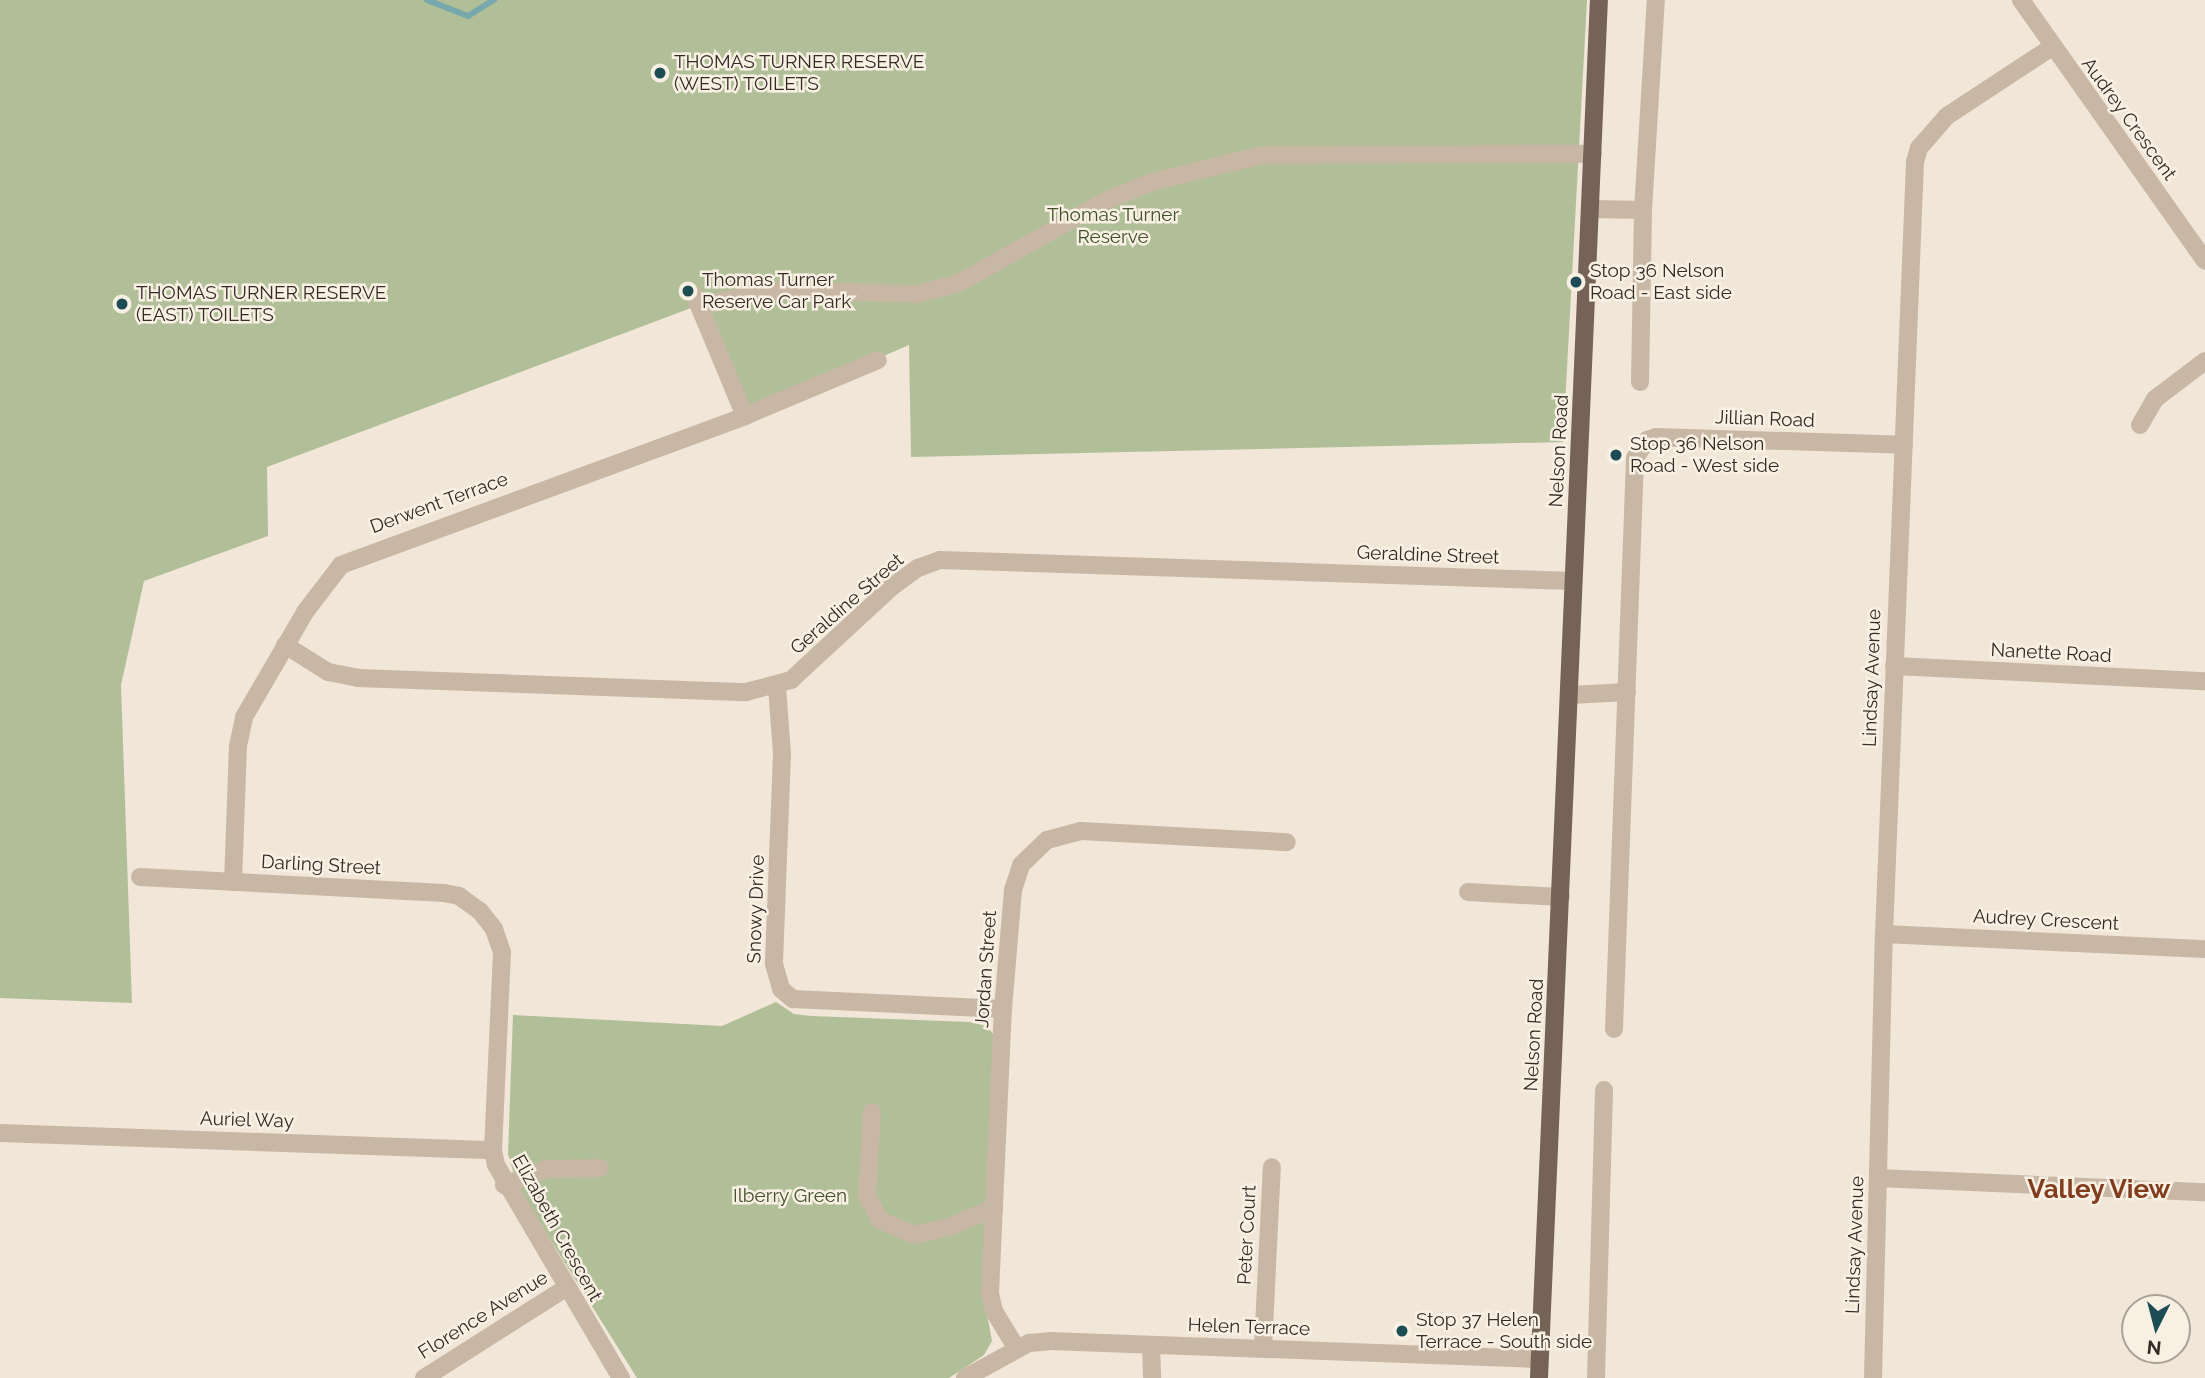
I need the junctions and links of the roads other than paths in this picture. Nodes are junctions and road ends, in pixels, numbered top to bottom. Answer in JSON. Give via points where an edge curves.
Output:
{"nodes":[{"id":1,"x":1599,"y":0,"type":"edge"},
{"id":2,"x":1657,"y":0,"type":"edge"},
{"id":3,"x":2021,"y":0,"type":"edge"},
{"id":4,"x":2052,"y":47,"type":"junction"},
{"id":5,"x":1593,"y":154,"type":"junction"},
{"id":6,"x":1591,"y":209,"type":"junction"},
{"id":7,"x":1643,"y":210,"type":"junction"},
{"id":8,"x":2205,"y":261,"type":"edge"},
{"id":9,"x":878,"y":360,"type":"dead end"},
{"id":10,"x":2205,"y":361,"type":"edge"},
{"id":11,"x":1640,"y":382,"type":"dead end"},
{"id":12,"x":745,"y":415,"type":"junction"},
{"id":13,"x":2140,"y":425,"type":"dead end"},
{"id":14,"x":1904,"y":445,"type":"junction"},
{"id":15,"x":1573,"y":581,"type":"junction"},
{"id":16,"x":285,"y":645,"type":"junction"},
{"id":17,"x":1894,"y":666,"type":"junction"},
{"id":18,"x":2205,"y":681,"type":"edge"},
{"id":19,"x":777,"y":687,"type":"junction"},
{"id":20,"x":1627,"y":692,"type":"junction"},
{"id":21,"x":1571,"y":695,"type":"junction"},
{"id":22,"x":1287,"y":842,"type":"dead end"},
{"id":23,"x":140,"y":877,"type":"dead end"},
{"id":24,"x":233,"y":882,"type":"junction"},
{"id":25,"x":1468,"y":892,"type":"dead end"},
{"id":26,"x":1562,"y":897,"type":"junction"},
{"id":27,"x":490,"y":923,"type":"joint"},
{"id":28,"x":1884,"y":934,"type":"junction"},
{"id":29,"x":2205,"y":949,"type":"edge"},
{"id":30,"x":1003,"y":1009,"type":"junction"},
{"id":31,"x":1614,"y":1029,"type":"dead end"},
{"id":32,"x":1604,"y":1090,"type":"dead end"},
{"id":33,"x":872,"y":1112,"type":"dead end"},
{"id":34,"x":0,"y":1133,"type":"edge"},
{"id":35,"x":493,"y":1150,"type":"junction"},
{"id":36,"x":1272,"y":1167,"type":"dead end"},
{"id":37,"x":600,"y":1168,"type":"dead end"},
{"id":38,"x":1878,"y":1178,"type":"junction"},
{"id":39,"x":505,"y":1185,"type":"junction"},
{"id":40,"x":2205,"y":1192,"type":"edge"},
{"id":41,"x":994,"y":1208,"type":"junction"},
{"id":42,"x":566,"y":1288,"type":"junction"},
{"id":43,"x":1151,"y":1345,"type":"junction"},
{"id":44,"x":1263,"y":1348,"type":"junction"},
{"id":45,"x":1017,"y":1349,"type":"junction"},
{"id":46,"x":1540,"y":1359,"type":"junction"},
{"id":47,"x":424,"y":1378,"type":"edge"},
{"id":48,"x":621,"y":1378,"type":"edge"},
{"id":49,"x":965,"y":1378,"type":"edge"},
{"id":50,"x":1152,"y":1378,"type":"edge"},
{"id":51,"x":1539,"y":1378,"type":"edge"},
{"id":52,"x":1596,"y":1378,"type":"edge"},
{"id":53,"x":1872,"y":1378,"type":"edge"}],
"edges":[{"from":1,"to":5,"type":"main road","name":"Nelson Road"},
{"from":2,"to":7,"type":"street"},
{"from":3,"to":4,"type":"street","name":"Audrey Crescent"},
{"from":4,"to":8,"type":"street","name":"Audrey Crescent"},
{"from":4,"to":14,"type":"street","name":"Lindsay Avenue","via":[[1947,116],[1919,148],[1912,190]]},
{"from":5,"to":6,"type":"main road","name":"Nelson Road"},
{"from":5,"to":12,"type":"street","via":[[1264,155],[1152,181],[1105,201],[959,283],[917,294],[780,290],[697,300]]},
{"from":6,"to":7,"type":"street"},
{"from":6,"to":15,"type":"main road","name":"Nelson Road"},
{"from":7,"to":11,"type":"street"},
{"from":9,"to":12,"type":"street","name":"Derwent Terrace"},
{"from":10,"to":13,"type":"street","via":[[2155,399]]},
{"from":12,"to":16,"type":"street","name":"Derwent Terrace","via":[[355,556],[329,576]]},
{"from":14,"to":17,"type":"street","name":"Lindsay Avenue"},
{"from":14,"to":20,"type":"street","name":"Jillian Road","via":[[1647,439],[1635,458]]},
{"from":15,"to":19,"type":"street","name":"Geraldine Street","via":[[940,560],[910,573],[798,675]]},
{"from":15,"to":21,"type":"main road","name":"Nelson Road"},
{"from":16,"to":19,"type":"street","name":"Geraldine Street","via":[[328,672],[358,678],[734,693]]},
{"from":16,"to":24,"type":"street","name":"Derwent Terrace","via":[[240,729]]},
{"from":17,"to":18,"type":"street","name":"Nanette Road"},
{"from":17,"to":28,"type":"street","name":"Lindsay Avenue"},
{"from":19,"to":30,"type":"street","name":"Snowy Drive","via":[[782,754],[774,964],[781,989],[793,999]]},
{"from":20,"to":21,"type":"street"},
{"from":20,"to":31,"type":"street"},
{"from":21,"to":26,"type":"main road","name":"Nelson Road"},
{"from":22,"to":30,"type":"street","name":"Jordan Street","via":[[1091,831],[1063,834],[1038,845],[1015,880]]},
{"from":23,"to":24,"type":"street","name":"Darling Street"},
{"from":24,"to":27,"type":"street","name":"Darling Street","via":[[454,894]]},
{"from":25,"to":26,"type":"street"},
{"from":26,"to":46,"type":"main road","name":"Nelson Road"},
{"from":27,"to":35,"type":"street","name":"Elizabeth Crescent","via":[[500,943],[503,973]]},
{"from":28,"to":29,"type":"street","name":"Audrey Crescent"},
{"from":28,"to":38,"type":"street","name":"Lindsay Avenue"},
{"from":30,"to":41,"type":"street","name":"Jordan Street"},
{"from":32,"to":52,"type":"street"},
{"from":33,"to":41,"type":"street","via":[[867,1196],[880,1220],[914,1236]]},
{"from":34,"to":35,"type":"street","name":"Auriel Way"},
{"from":35,"to":39,"type":"street","name":"Elizabeth Crescent"},
{"from":36,"to":44,"type":"street","name":"Peter Court"},
{"from":37,"to":39,"type":"street","via":[[555,1167],[522,1175]]},
{"from":38,"to":40,"type":"street"},
{"from":38,"to":53,"type":"street","name":"Lindsay Avenue"},
{"from":39,"to":42,"type":"street","name":"Elizabeth Crescent"},
{"from":41,"to":45,"type":"street","name":"Jordan Street","via":[[991,1300]]},
{"from":42,"to":47,"type":"street","name":"Florence Avenue"},
{"from":42,"to":48,"type":"street","name":"Elizabeth Crescent"},
{"from":43,"to":44,"type":"street","name":"Helen Terrace"},
{"from":43,"to":45,"type":"street","name":"Helen Terrace","via":[[1050,1341]]},
{"from":43,"to":50,"type":"street"},
{"from":44,"to":46,"type":"street","name":"Helen Terrace"},
{"from":45,"to":49,"type":"street","name":"Helen Terrace"},
{"from":46,"to":51,"type":"main road","name":"Nelson Road"}]}
